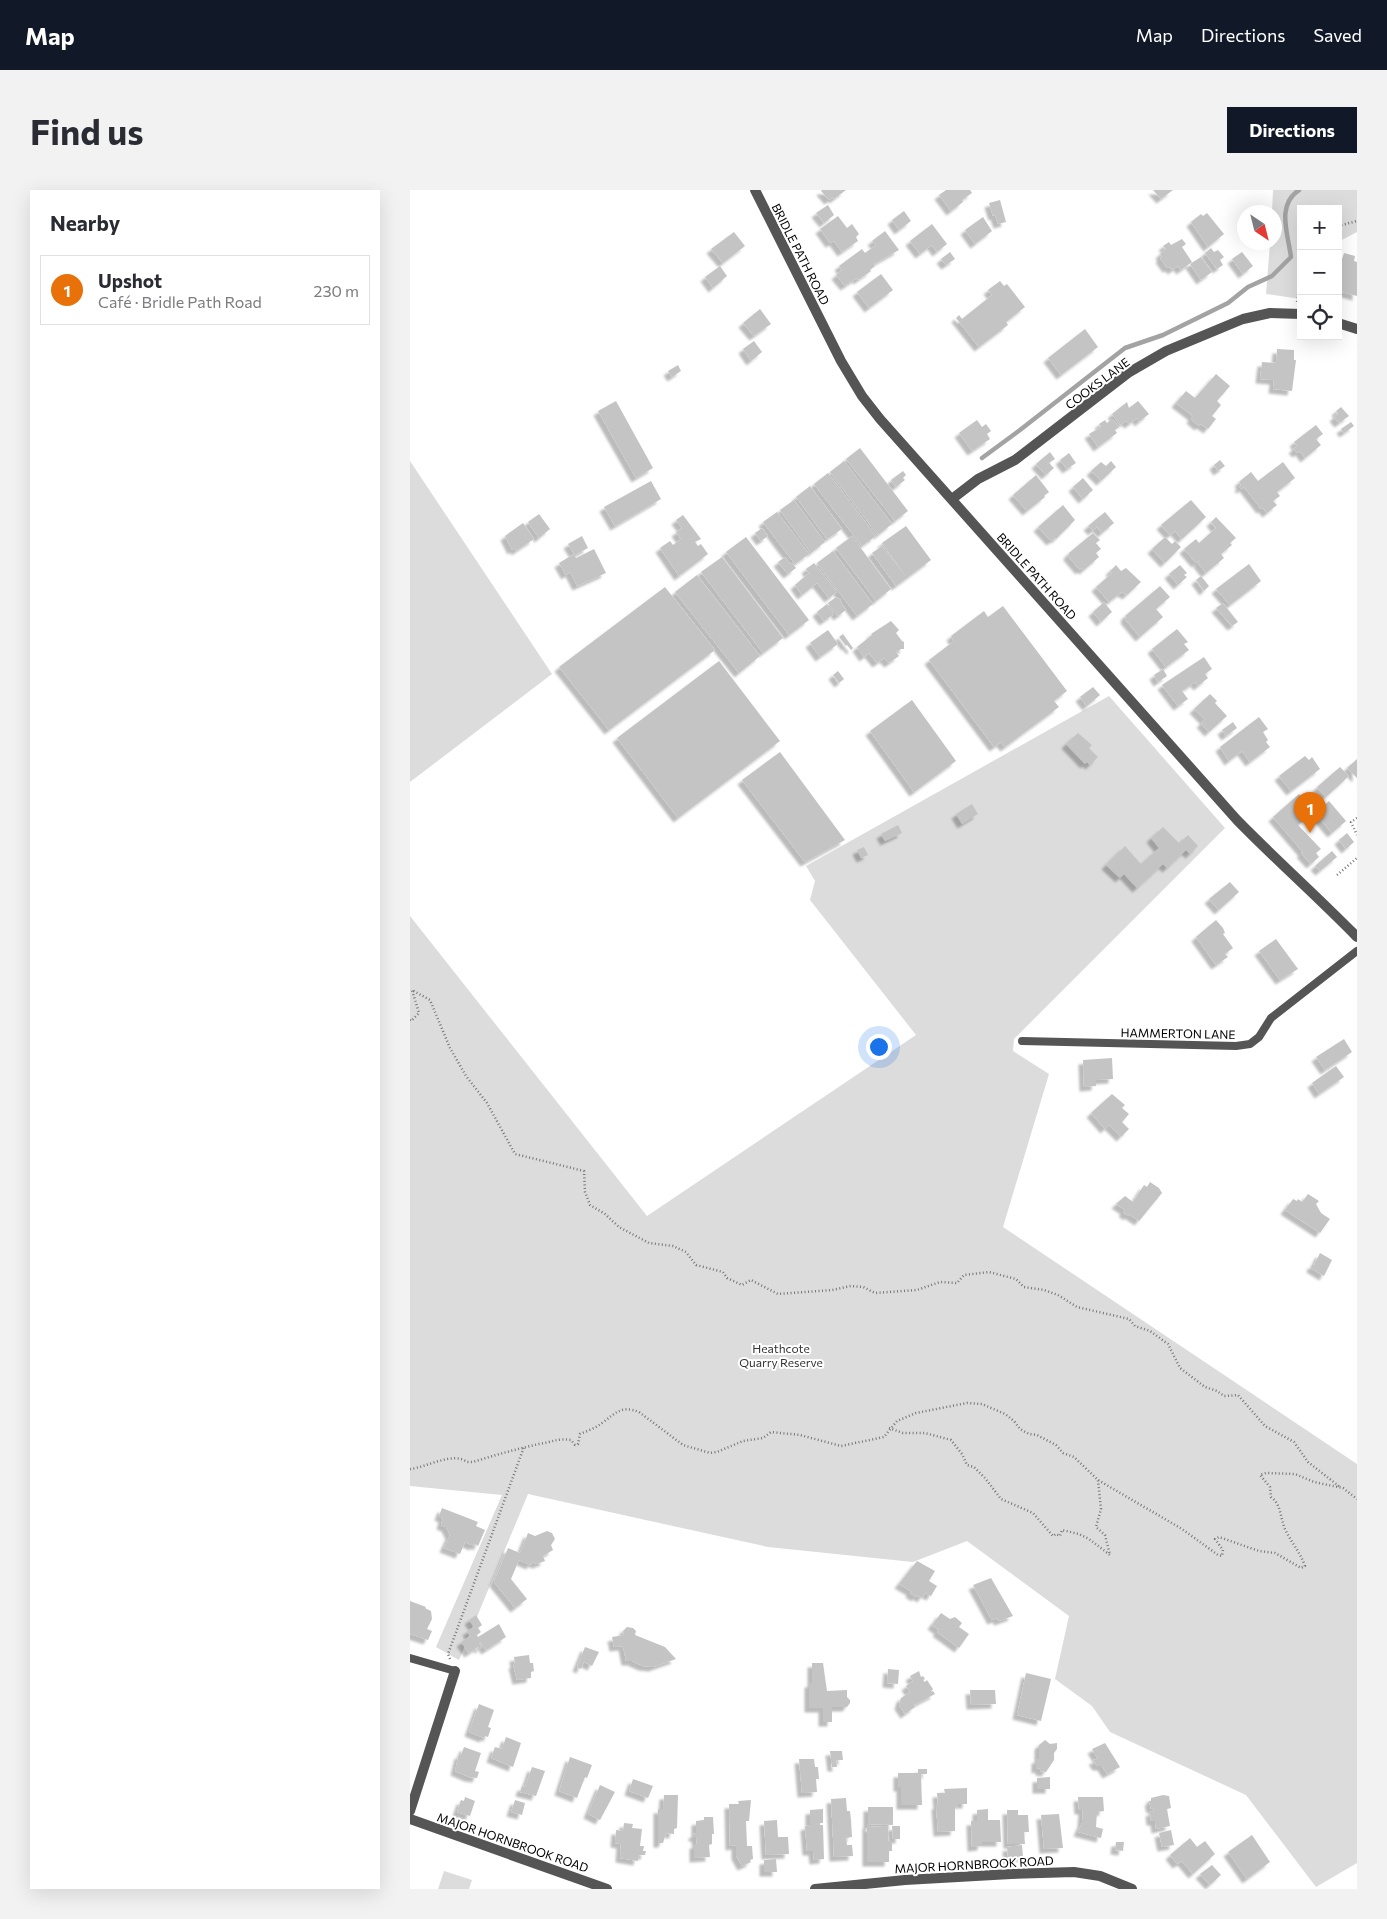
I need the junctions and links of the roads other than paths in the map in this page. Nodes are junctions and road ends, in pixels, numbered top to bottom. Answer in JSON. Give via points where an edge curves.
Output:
{"nodes":[{"id":1,"x":755,"y":190,"type":"edge"},
{"id":2,"x":1297,"y":313,"type":"edge"},
{"id":3,"x":1342,"y":324,"type":"edge"},
{"id":4,"x":1357,"y":329,"type":"edge"},
{"id":5,"x":952,"y":499,"type":"junction"},
{"id":6,"x":1357,"y":936,"type":"edge"},
{"id":7,"x":1357,"y":951,"type":"edge"},
{"id":8,"x":1022,"y":1041,"type":"dead end"},
{"id":9,"x":410,"y":1658,"type":"edge"},
{"id":10,"x":455,"y":1671,"type":"joint"},
{"id":11,"x":410,"y":1810,"type":"edge"},
{"id":12,"x":410,"y":1819,"type":"edge"},
{"id":13,"x":887,"y":1885,"type":"edge"},
{"id":14,"x":607,"y":1889,"type":"edge"},
{"id":15,"x":815,"y":1889,"type":"edge"},
{"id":16,"x":1132,"y":1889,"type":"edge"}],
"edges":[{"from":1,"to":5,"type":"street","name":"BRIDLE PATH ROAD","via":[[841,361],[862,396]]},
{"from":2,"to":5,"type":"street","name":"COOKS LANE","via":[[1243,319],[1166,351],[1128,373],[1015,460],[978,479]]},
{"from":3,"to":4,"type":"street"},
{"from":5,"to":6,"type":"street","name":"BRIDLE PATH ROAD","via":[[1251,834]]},
{"from":7,"to":8,"type":"lane","name":"HAMMERTON LANE","via":[[1271,1018],[1250,1044]]},
{"from":9,"to":10,"type":"lane"},
{"from":10,"to":11,"type":"street"},
{"from":12,"to":14,"type":"street","name":"MAJOR HORNBROOK ROAD"},
{"from":13,"to":15,"type":"street","name":"MAJOR HORNBROOK ROAD"},
{"from":13,"to":16,"type":"street","name":"MAJOR HORNBROOK ROAD","via":[[1074,1872],[1100,1876]]}]}
